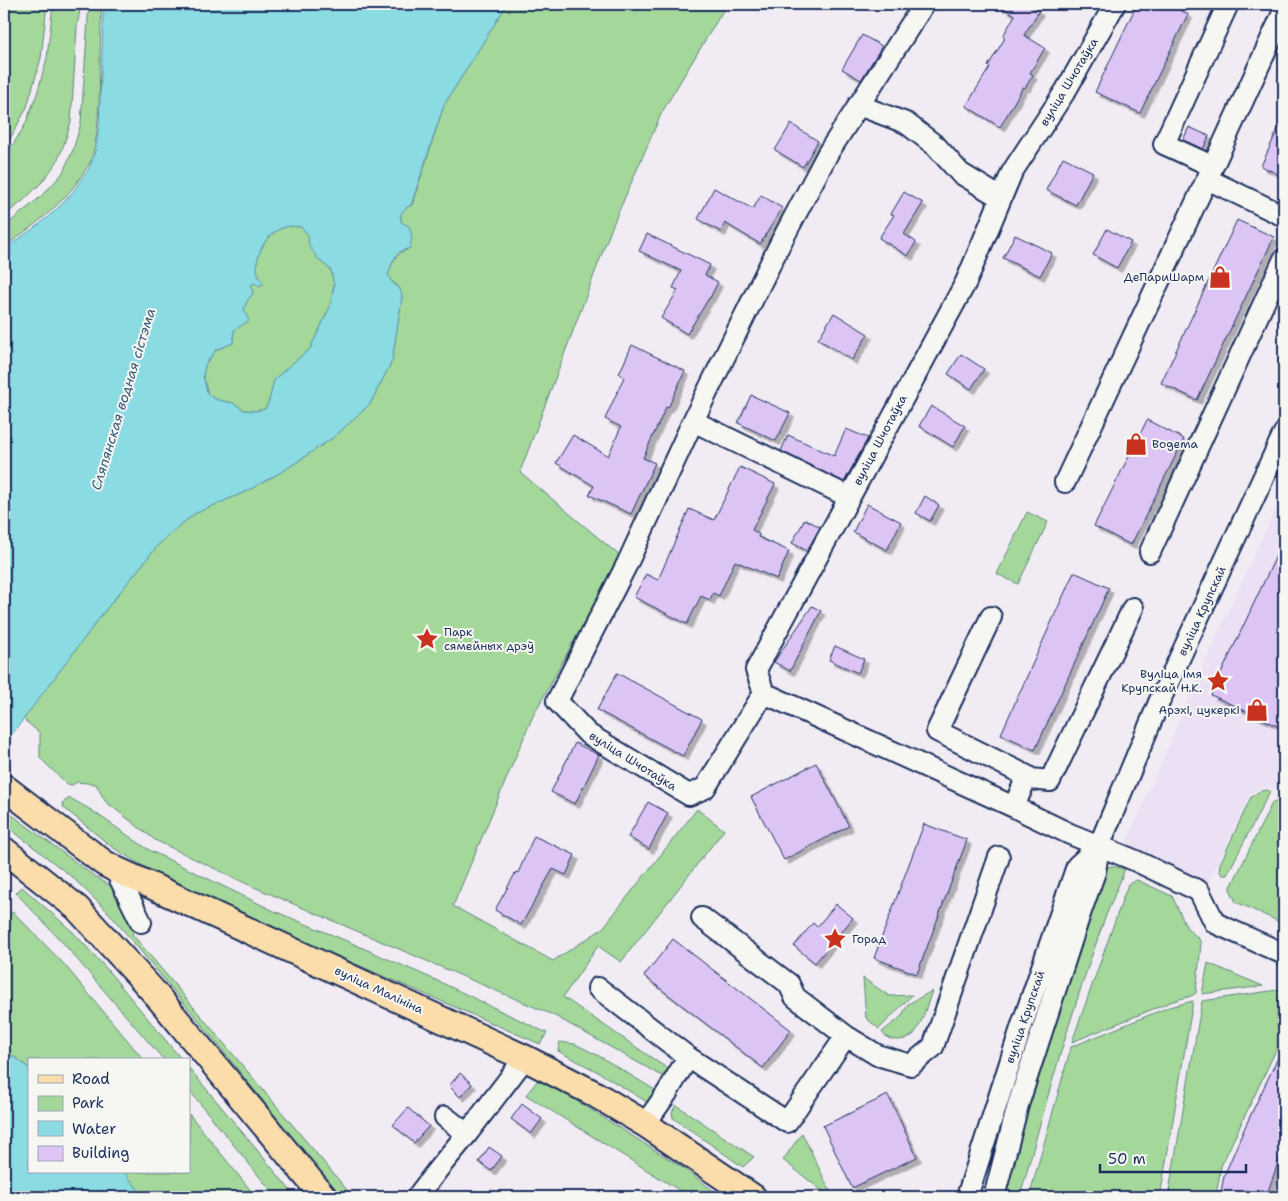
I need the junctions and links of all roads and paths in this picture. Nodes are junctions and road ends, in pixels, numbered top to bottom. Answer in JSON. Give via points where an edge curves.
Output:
{"nodes":[{"id":1,"x":924,"y":4,"type":"edge"},
{"id":2,"x":1114,"y":4,"type":"edge"},
{"id":3,"x":1228,"y":4,"type":"edge"},
{"id":4,"x":1284,"y":11,"type":"edge"},
{"id":5,"x":858,"y":105,"type":"junction"},
{"id":6,"x":1210,"y":173,"type":"junction"},
{"id":7,"x":1002,"y":198,"type":"junction"},
{"id":8,"x":1284,"y":216,"type":"edge"},
{"id":9,"x":1284,"y":259,"type":"edge"},
{"id":10,"x":693,"y":421,"type":"junction"},
{"id":11,"x":1284,"y":436,"type":"edge"},
{"id":12,"x":1276,"y":470,"type":"edge"},
{"id":13,"x":1065,"y":482,"type":"dead end"},
{"id":14,"x":849,"y":497,"type":"junction"},
{"id":15,"x":1150,"y":552,"type":"dead end"},
{"id":16,"x":1133,"y":608,"type":"dead end"},
{"id":17,"x":991,"y":617,"type":"dead end"},
{"id":18,"x":764,"y":693,"type":"junction"},
{"id":19,"x":566,"y":734,"type":"dead end"},
{"id":20,"x":588,"y":734,"type":"junction"},
{"id":21,"x":1027,"y":776,"type":"junction"},
{"id":22,"x":4,"y":787,"type":"edge"},
{"id":23,"x":1014,"y":807,"type":"junction"},
{"id":24,"x":1099,"y":846,"type":"junction"},
{"id":25,"x":8,"y":854,"type":"edge"},
{"id":26,"x":999,"y":857,"type":"dead end"},
{"id":27,"x":114,"y":869,"type":"junction"},
{"id":28,"x":702,"y":918,"type":"dead end"},
{"id":29,"x":141,"y":922,"type":"dead end"},
{"id":30,"x":1284,"y":954,"type":"edge"},
{"id":31,"x":598,"y":988,"type":"dead end"},
{"id":32,"x":846,"y":1036,"type":"junction"},
{"id":33,"x":688,"y":1056,"type":"junction"},
{"id":34,"x":525,"y":1058,"type":"junction"},
{"id":35,"x":445,"y":1117,"type":"dead end"},
{"id":36,"x":645,"y":1124,"type":"junction"},
{"id":37,"x":467,"y":1134,"type":"junction"},
{"id":38,"x":324,"y":1197,"type":"edge"},
{"id":39,"x":417,"y":1197,"type":"edge"},
{"id":40,"x":753,"y":1197,"type":"edge"},
{"id":41,"x":967,"y":1197,"type":"edge"},
{"id":42,"x":994,"y":1197,"type":"edge"}],
"edges":[{"from":1,"to":5,"type":"street","name":"вуліца Шчотаўка"},
{"from":2,"to":7,"type":"street","name":"вуліца Шчотаўка","via":[[1066,90],[1012,172]]},
{"from":3,"to":6,"type":"street","via":[[1164,144]]},
{"from":4,"to":6,"type":"street"},
{"from":5,"to":7,"type":"street","via":[[906,123],[936,146],[960,173]]},
{"from":5,"to":10,"type":"street","name":"вуліца Шчотаўка","via":[[828,153],[780,244]]},
{"from":6,"to":8,"type":"street"},
{"from":6,"to":13,"type":"street"},
{"from":7,"to":14,"type":"street","name":"вуліца Шчотаўка","via":[[966,282]]},
{"from":9,"to":15,"type":"street"},
{"from":10,"to":14,"type":"street"},
{"from":10,"to":20,"type":"street","name":"вуліца Шчотаўка","via":[[627,564],[557,701]]},
{"from":11,"to":12,"type":"street","name":"вуліца Крупскай"},
{"from":12,"to":24,"type":"street","name":"вуліца Крупскай","via":[[1160,700]]},
{"from":14,"to":18,"type":"street","name":"вуліца Шчотаўка","via":[[756,670]]},
{"from":16,"to":21,"type":"street","via":[[1050,780]]},
{"from":17,"to":21,"type":"street","via":[[937,731]]},
{"from":18,"to":20,"type":"street","name":"вуліца Шчотаўка","via":[[705,788],[689,795]]},
{"from":18,"to":23,"type":"street"},
{"from":19,"to":20,"type":"street"},
{"from":21,"to":23,"type":"street"},
{"from":22,"to":27,"type":"main road","name":"вуліца Малініна"},
{"from":23,"to":24,"type":"street"},
{"from":24,"to":30,"type":"street","via":[[1198,891],[1215,923]]},
{"from":24,"to":41,"type":"street","name":"вуліца Крупскай","via":[[1077,866]]},
{"from":24,"to":42,"type":"street","name":"вуліца Крупскай","via":[[1095,872],[1018,1106]]},
{"from":25,"to":38,"type":"main road","via":[[76,908],[153,991]]},
{"from":26,"to":32,"type":"street","via":[[934,1047],[910,1064],[878,1055]]},
{"from":27,"to":29,"type":"street"},
{"from":27,"to":34,"type":"main road","name":"вуліца Малініна"},
{"from":28,"to":32,"type":"street","via":[[789,984],[795,997]]},
{"from":31,"to":33,"type":"street"},
{"from":32,"to":33,"type":"street","via":[[787,1122]]},
{"from":33,"to":36,"type":"street"},
{"from":34,"to":36,"type":"main road","name":"вуліца Малініна"},
{"from":34,"to":37,"type":"street"},
{"from":35,"to":37,"type":"street"},
{"from":36,"to":40,"type":"main road","name":"вуліца Малініна"},
{"from":37,"to":39,"type":"street"}]}
